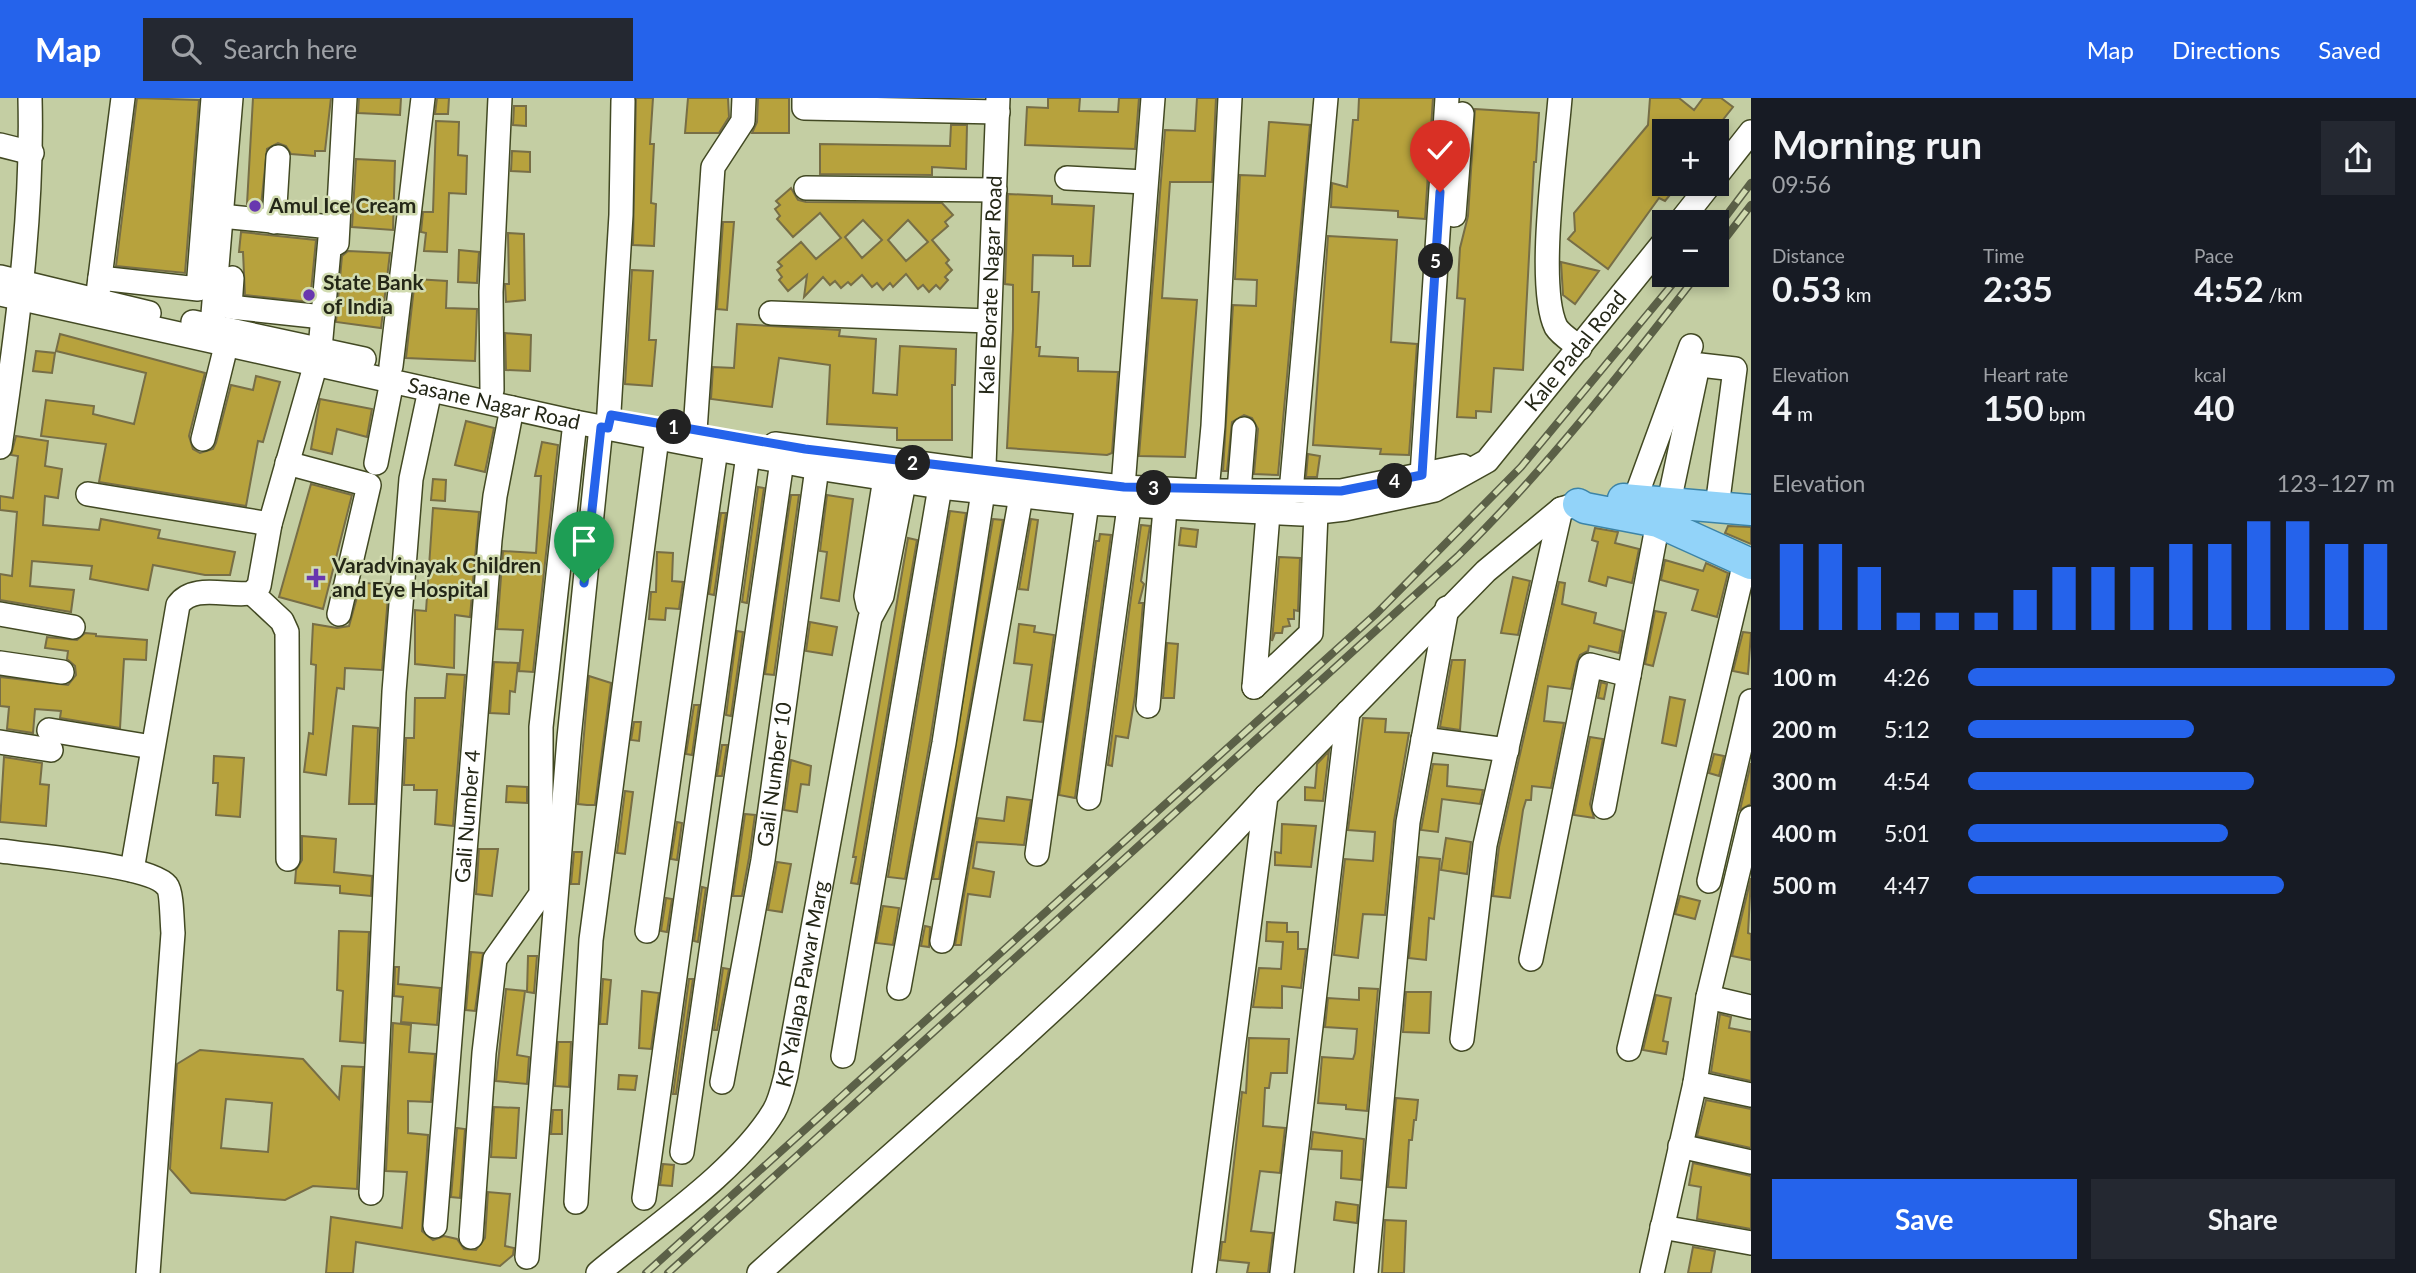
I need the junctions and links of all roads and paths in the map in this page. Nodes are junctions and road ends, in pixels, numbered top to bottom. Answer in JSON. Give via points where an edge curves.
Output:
{"nodes":[{"id":1,"x":30,"y":98,"type":"edge"},
{"id":2,"x":123,"y":98,"type":"edge"},
{"id":3,"x":213,"y":98,"type":"edge"},
{"id":4,"x":230,"y":98,"type":"edge"},
{"id":5,"x":345,"y":98,"type":"edge"},
{"id":6,"x":424,"y":98,"type":"edge"},
{"id":7,"x":500,"y":98,"type":"edge"},
{"id":8,"x":744,"y":98,"type":"edge"},
{"id":9,"x":804,"y":98,"type":"edge"},
{"id":10,"x":1153,"y":98,"type":"edge"},
{"id":11,"x":1230,"y":98,"type":"edge"},
{"id":12,"x":1326,"y":98,"type":"edge"},
{"id":13,"x":1447,"y":98,"type":"edge"},
{"id":14,"x":1462,"y":98,"type":"edge"},
{"id":15,"x":1560,"y":98,"type":"edge"},
{"id":16,"x":623,"y":102,"type":"dead end"},
{"id":17,"x":931,"y":104,"type":"edge"},
{"id":18,"x":998,"y":105,"type":"edge"},
{"id":19,"x":1751,"y":132,"type":"edge"},
{"id":20,"x":0,"y":145,"type":"edge"},
{"id":21,"x":32,"y":153,"type":"junction"},
{"id":22,"x":278,"y":157,"type":"dead end"},
{"id":23,"x":1729,"y":160,"type":"edge"},
{"id":24,"x":1067,"y":178,"type":"dead end"},
{"id":25,"x":1145,"y":182,"type":"junction"},
{"id":26,"x":806,"y":188,"type":"dead end"},
{"id":27,"x":995,"y":190,"type":"junction"},
{"id":28,"x":1701,"y":196,"type":"edge"},
{"id":29,"x":1689,"y":210,"type":"edge"},
{"id":30,"x":229,"y":216,"type":"junction"},
{"id":31,"x":274,"y":222,"type":"junction"},
{"id":32,"x":1652,"y":257,"type":"edge"},
{"id":33,"x":0,"y":277,"type":"edge"},
{"id":34,"x":99,"y":289,"type":"junction"},
{"id":35,"x":15,"y":292,"type":"edge"},
{"id":36,"x":771,"y":313,"type":"dead end"},
{"id":37,"x":323,"y":317,"type":"junction"},
{"id":38,"x":989,"y":321,"type":"junction"},
{"id":39,"x":212,"y":327,"type":"junction"},
{"id":40,"x":226,"y":346,"type":"junction"},
{"id":41,"x":1691,"y":346,"type":"dead end"},
{"id":42,"x":1580,"y":348,"type":"junction"},
{"id":43,"x":322,"y":355,"type":"junction"},
{"id":44,"x":392,"y":374,"type":"junction"},
{"id":45,"x":430,"y":390,"type":"junction"},
{"id":46,"x":492,"y":390,"type":"junction"},
{"id":47,"x":512,"y":408,"type":"junction"},
{"id":48,"x":575,"y":422,"type":"junction"},
{"id":49,"x":607,"y":423,"type":"junction"},
{"id":50,"x":1244,"y":429,"type":"dead end"},
{"id":51,"x":695,"y":431,"type":"junction"},
{"id":52,"x":657,"y":438,"type":"junction"},
{"id":53,"x":203,"y":439,"type":"dead end"},
{"id":54,"x":0,"y":447,"type":"edge"},
{"id":55,"x":716,"y":449,"type":"junction"},
{"id":56,"x":748,"y":454,"type":"junction"},
{"id":57,"x":782,"y":461,"type":"junction"},
{"id":58,"x":1487,"y":461,"type":"junction"},
{"id":59,"x":287,"y":463,"type":"junction"},
{"id":60,"x":376,"y":463,"type":"dead end"},
{"id":61,"x":817,"y":468,"type":"junction"},
{"id":62,"x":896,"y":471,"type":"junction"},
{"id":63,"x":1427,"y":474,"type":"junction"},
{"id":64,"x":984,"y":482,"type":"junction"},
{"id":65,"x":940,"y":486,"type":"junction"},
{"id":66,"x":1206,"y":491,"type":"junction"},
{"id":67,"x":1240,"y":491,"type":"junction"},
{"id":68,"x":1292,"y":492,"type":"junction"},
{"id":69,"x":88,"y":494,"type":"dead end"},
{"id":70,"x":1021,"y":496,"type":"junction"},
{"id":71,"x":1126,"y":497,"type":"junction"},
{"id":72,"x":1635,"y":499,"type":"junction"},
{"id":73,"x":1087,"y":503,"type":"junction"},
{"id":74,"x":1570,"y":506,"type":"junction"},
{"id":75,"x":1717,"y":507,"type":"junction"},
{"id":76,"x":1165,"y":509,"type":"junction"},
{"id":77,"x":1751,"y":510,"type":"edge"},
{"id":78,"x":1663,"y":512,"type":"junction"},
{"id":79,"x":1315,"y":513,"type":"junction"},
{"id":80,"x":1268,"y":514,"type":"junction"},
{"id":81,"x":270,"y":524,"type":"junction"},
{"id":82,"x":1748,"y":563,"type":"edge"},
{"id":83,"x":252,"y":593,"type":"junction"},
{"id":84,"x":1447,"y":608,"type":"junction"},
{"id":85,"x":0,"y":614,"type":"edge"},
{"id":86,"x":339,"y":614,"type":"dead end"},
{"id":87,"x":73,"y":627,"type":"dead end"},
{"id":88,"x":0,"y":663,"type":"edge"},
{"id":89,"x":62,"y":672,"type":"dead end"},
{"id":90,"x":1629,"y":674,"type":"junction"},
{"id":91,"x":1751,"y":701,"type":"edge"},
{"id":92,"x":1148,"y":706,"type":"dead end"},
{"id":93,"x":1348,"y":712,"type":"junction"},
{"id":94,"x":1423,"y":739,"type":"junction"},
{"id":95,"x":0,"y":742,"type":"edge"},
{"id":96,"x":152,"y":747,"type":"junction"},
{"id":97,"x":1507,"y":750,"type":"junction"},
{"id":98,"x":1266,"y":796,"type":"junction"},
{"id":99,"x":1088,"y":798,"type":"dead end"},
{"id":100,"x":1604,"y":807,"type":"dead end"},
{"id":101,"x":1751,"y":818,"type":"edge"},
{"id":102,"x":0,"y":851,"type":"edge"},
{"id":103,"x":1037,"y":855,"type":"dead end"},
{"id":104,"x":288,"y":859,"type":"dead end"},
{"id":105,"x":132,"y":870,"type":"junction"},
{"id":106,"x":1709,"y":881,"type":"dead end"},
{"id":107,"x":647,"y":930,"type":"dead end"},
{"id":108,"x":942,"y":941,"type":"dead end"},
{"id":109,"x":1531,"y":959,"type":"dead end"},
{"id":110,"x":899,"y":988,"type":"dead end"},
{"id":111,"x":1708,"y":997,"type":"junction"},
{"id":112,"x":1751,"y":1007,"type":"edge"},
{"id":113,"x":1462,"y":1039,"type":"dead end"},
{"id":114,"x":1629,"y":1049,"type":"dead end"},
{"id":115,"x":843,"y":1056,"type":"dead end"},
{"id":116,"x":722,"y":1082,"type":"dead end"},
{"id":117,"x":1695,"y":1083,"type":"junction"},
{"id":118,"x":1751,"y":1095,"type":"edge"},
{"id":119,"x":1680,"y":1146,"type":"junction"},
{"id":120,"x":682,"y":1152,"type":"dead end"},
{"id":121,"x":1751,"y":1162,"type":"edge"},
{"id":122,"x":371,"y":1193,"type":"dead end"},
{"id":123,"x":644,"y":1198,"type":"dead end"},
{"id":124,"x":576,"y":1202,"type":"dead end"},
{"id":125,"x":435,"y":1226,"type":"dead end"},
{"id":126,"x":1662,"y":1227,"type":"junction"},
{"id":127,"x":471,"y":1237,"type":"dead end"},
{"id":128,"x":1751,"y":1243,"type":"edge"},
{"id":129,"x":527,"y":1257,"type":"dead end"},
{"id":130,"x":148,"y":1273,"type":"edge"},
{"id":131,"x":598,"y":1273,"type":"edge"},
{"id":132,"x":759,"y":1273,"type":"edge"},
{"id":133,"x":1204,"y":1273,"type":"edge"},
{"id":134,"x":1282,"y":1273,"type":"edge"},
{"id":135,"x":1366,"y":1273,"type":"edge"},
{"id":136,"x":1652,"y":1273,"type":"edge"}],
"edges":[{"from":1,"to":21,"type":"street"},
{"from":2,"to":34,"type":"street"},
{"from":3,"to":34,"type":"street","via":[[198,289]]},
{"from":4,"to":30,"type":"street"},
{"from":5,"to":43,"type":"street"},
{"from":6,"to":44,"type":"street"},
{"from":7,"to":46,"type":"street","via":[[491,292]]},
{"from":8,"to":51,"type":"street","via":[[743,121],[712,167]]},
{"from":9,"to":17,"type":"street","via":[[804,108]]},
{"from":10,"to":25,"type":"street"},
{"from":11,"to":66,"type":"street"},
{"from":12,"to":68,"type":"street"},
{"from":13,"to":63,"type":"street"},
{"from":14,"to":63,"type":"street"},
{"from":15,"to":42,"type":"street","via":[[1547,259],[1549,308],[1558,330]]},
{"from":16,"to":49,"type":"street","via":[[621,215]]},
{"from":17,"to":18,"type":"street"},
{"from":18,"to":27,"type":"street","name":"Kale Borate Nagar Road"},
{"from":19,"to":23,"type":"street"},
{"from":20,"to":21,"type":"street"},
{"from":21,"to":35,"type":"street"},
{"from":22,"to":31,"type":"street"},
{"from":24,"to":25,"type":"street"},
{"from":25,"to":71,"type":"street"},
{"from":26,"to":27,"type":"street"},
{"from":27,"to":38,"type":"street","name":"Kale Borate Nagar Road"},
{"from":28,"to":29,"type":"street"},
{"from":30,"to":31,"type":"street"},
{"from":30,"to":37,"type":"street","via":[[230,307]]},
{"from":30,"to":39,"type":"street"},
{"from":31,"to":37,"type":"street","via":[[331,227]]},
{"from":32,"to":42,"type":"street","name":"Kale Padal Road"},
{"from":33,"to":35,"type":"street","name":"Sasane Nagar Road"},
{"from":34,"to":35,"type":"street","name":"Sasane Nagar Road"},
{"from":34,"to":39,"type":"street","name":"Sasane Nagar Road"},
{"from":35,"to":40,"type":"street","name":"Sasane Nagar Road"},
{"from":35,"to":54,"type":"street"},
{"from":36,"to":38,"type":"street"},
{"from":37,"to":43,"type":"street"},
{"from":38,"to":64,"type":"street","name":"Kale Borate Nagar Road"},
{"from":39,"to":43,"type":"street","name":"Sasane Nagar Road"},
{"from":40,"to":43,"type":"street","name":"Sasane Nagar Road"},
{"from":40,"to":53,"type":"street"},
{"from":41,"to":72,"type":"street"},
{"from":42,"to":58,"type":"street","name":"Kale Padal Road"},
{"from":43,"to":44,"type":"street","name":"Sasane Nagar Road"},
{"from":43,"to":59,"type":"street"},
{"from":44,"to":45,"type":"street","name":"Sasane Nagar Road"},
{"from":44,"to":46,"type":"street","name":"Sasane Nagar Road"},
{"from":44,"to":60,"type":"street"},
{"from":45,"to":47,"type":"street","name":"Sasane Nagar Road"},
{"from":45,"to":122,"type":"street","via":[[411,479],[394,692]]},
{"from":46,"to":49,"type":"street","name":"Sasane Nagar Road"},
{"from":47,"to":48,"type":"street","name":"Sasane Nagar Road"},
{"from":47,"to":125,"type":"street","name":"Gali Number 4","via":[[495,496]]},
{"from":48,"to":49,"type":"street","name":"Sasane Nagar Road"},
{"from":48,"to":127,"type":"street","via":[[541,727],[541,894],[495,959]]},
{"from":49,"to":51,"type":"street","name":"Sasane Nagar Road"},
{"from":49,"to":52,"type":"street","name":"Sasane Nagar Road"},
{"from":49,"to":129,"type":"street","via":[[569,738]]},
{"from":50,"to":67,"type":"street"},
{"from":51,"to":62,"type":"street","name":"Sasane Nagar Road"},
{"from":52,"to":55,"type":"street","name":"Sasane Nagar Road"},
{"from":52,"to":124,"type":"street","via":[[591,940]]},
{"from":55,"to":56,"type":"street","name":"Sasane Nagar Road"},
{"from":55,"to":107,"type":"street"},
{"from":56,"to":57,"type":"street","name":"Sasane Nagar Road"},
{"from":56,"to":123,"type":"street"},
{"from":57,"to":61,"type":"street","name":"Sasane Nagar Road"},
{"from":57,"to":120,"type":"street"},
{"from":58,"to":63,"type":"street","name":"Sasane Nagar Road"},
{"from":58,"to":79,"type":"street","name":"Sasane Nagar Road","via":[[1435,490]]},
{"from":59,"to":81,"type":"street"},
{"from":59,"to":86,"type":"street","via":[[369,485]]},
{"from":61,"to":62,"type":"street","name":"Sasane Nagar Road"},
{"from":61,"to":116,"type":"street","name":"Gali Number 10","via":[[763,860]]},
{"from":62,"to":64,"type":"street","name":"Sasane Nagar Road"},
{"from":62,"to":65,"type":"street","name":"Sasane Nagar Road"},
{"from":62,"to":131,"type":"street","name":"KP Yallapa Pawar Marg","via":[[882,596],[870,618],[786,1075],[775,1110],[718,1174]]},
{"from":63,"to":68,"type":"street","name":"Sasane Nagar Road","via":[[1341,491]]},
{"from":64,"to":65,"type":"street","name":"Sasane Nagar Road"},
{"from":64,"to":70,"type":"street","name":"Sasane Nagar Road"},
{"from":64,"to":71,"type":"street","name":"Sasane Nagar Road"},
{"from":64,"to":110,"type":"street","name":"Kale Borate Nagar Road","via":[[944,743]]},
{"from":65,"to":115,"type":"street"},
{"from":66,"to":67,"type":"street","name":"Sasane Nagar Road"},
{"from":66,"to":71,"type":"street","name":"Sasane Nagar Road"},
{"from":67,"to":68,"type":"street","name":"Sasane Nagar Road"},
{"from":69,"to":81,"type":"street"},
{"from":70,"to":73,"type":"street","name":"Sasane Nagar Road"},
{"from":70,"to":108,"type":"street"},
{"from":71,"to":73,"type":"street","name":"Sasane Nagar Road"},
{"from":71,"to":76,"type":"street","name":"Sasane Nagar Road"},
{"from":71,"to":99,"type":"street"},
{"from":72,"to":74,"type":"main road","via":[[1586,500]]},
{"from":72,"to":78,"type":"main road"},
{"from":73,"to":103,"type":"street"},
{"from":74,"to":78,"type":"main road"},
{"from":74,"to":84,"type":"street","via":[[1523,537]]},
{"from":74,"to":97,"type":"street"},
{"from":75,"to":77,"type":"main road"},
{"from":75,"to":78,"type":"main road"},
{"from":75,"to":78,"type":"street","via":[[1735,369],[1708,364],[1697,370]]},
{"from":76,"to":80,"type":"street","name":"Sasane Nagar Road"},
{"from":76,"to":92,"type":"street"},
{"from":78,"to":82,"type":"main road"},
{"from":78,"to":90,"type":"street"},
{"from":79,"to":80,"type":"street","name":"Sasane Nagar Road"},
{"from":79,"to":80,"type":"street","via":[[1311,633],[1254,687]]},
{"from":81,"to":83,"type":"street","via":[[259,586]]},
{"from":82,"to":114,"type":"street"},
{"from":83,"to":96,"type":"street","via":[[192,592],[178,605]]},
{"from":83,"to":104,"type":"street","via":[[282,621],[287,632]]},
{"from":84,"to":93,"type":"street"},
{"from":84,"to":94,"type":"street"},
{"from":85,"to":87,"type":"street"},
{"from":88,"to":89,"type":"street"},
{"from":90,"to":100,"type":"street"},
{"from":90,"to":109,"type":"street","via":[[1590,665]]},
{"from":91,"to":106,"type":"street"},
{"from":93,"to":98,"type":"street"},
{"from":93,"to":134,"type":"street"},
{"from":94,"to":97,"type":"street"},
{"from":94,"to":135,"type":"street","via":[[1408,822]]},
{"from":95,"to":96,"type":"street","via":[[50,740]]},
{"from":96,"to":105,"type":"street"},
{"from":97,"to":113,"type":"street","via":[[1485,845]]},
{"from":98,"to":132,"type":"street","via":[[1208,860],[1042,1018]]},
{"from":98,"to":133,"type":"street"},
{"from":101,"to":111,"type":"street"},
{"from":102,"to":105,"type":"street"},
{"from":105,"to":130,"type":"street","via":[[167,885],[173,933]]},
{"from":111,"to":112,"type":"street"},
{"from":111,"to":117,"type":"street"},
{"from":117,"to":118,"type":"street"},
{"from":117,"to":119,"type":"street"},
{"from":119,"to":121,"type":"street"},
{"from":119,"to":126,"type":"street"},
{"from":126,"to":128,"type":"street"},
{"from":126,"to":136,"type":"street"}]}
